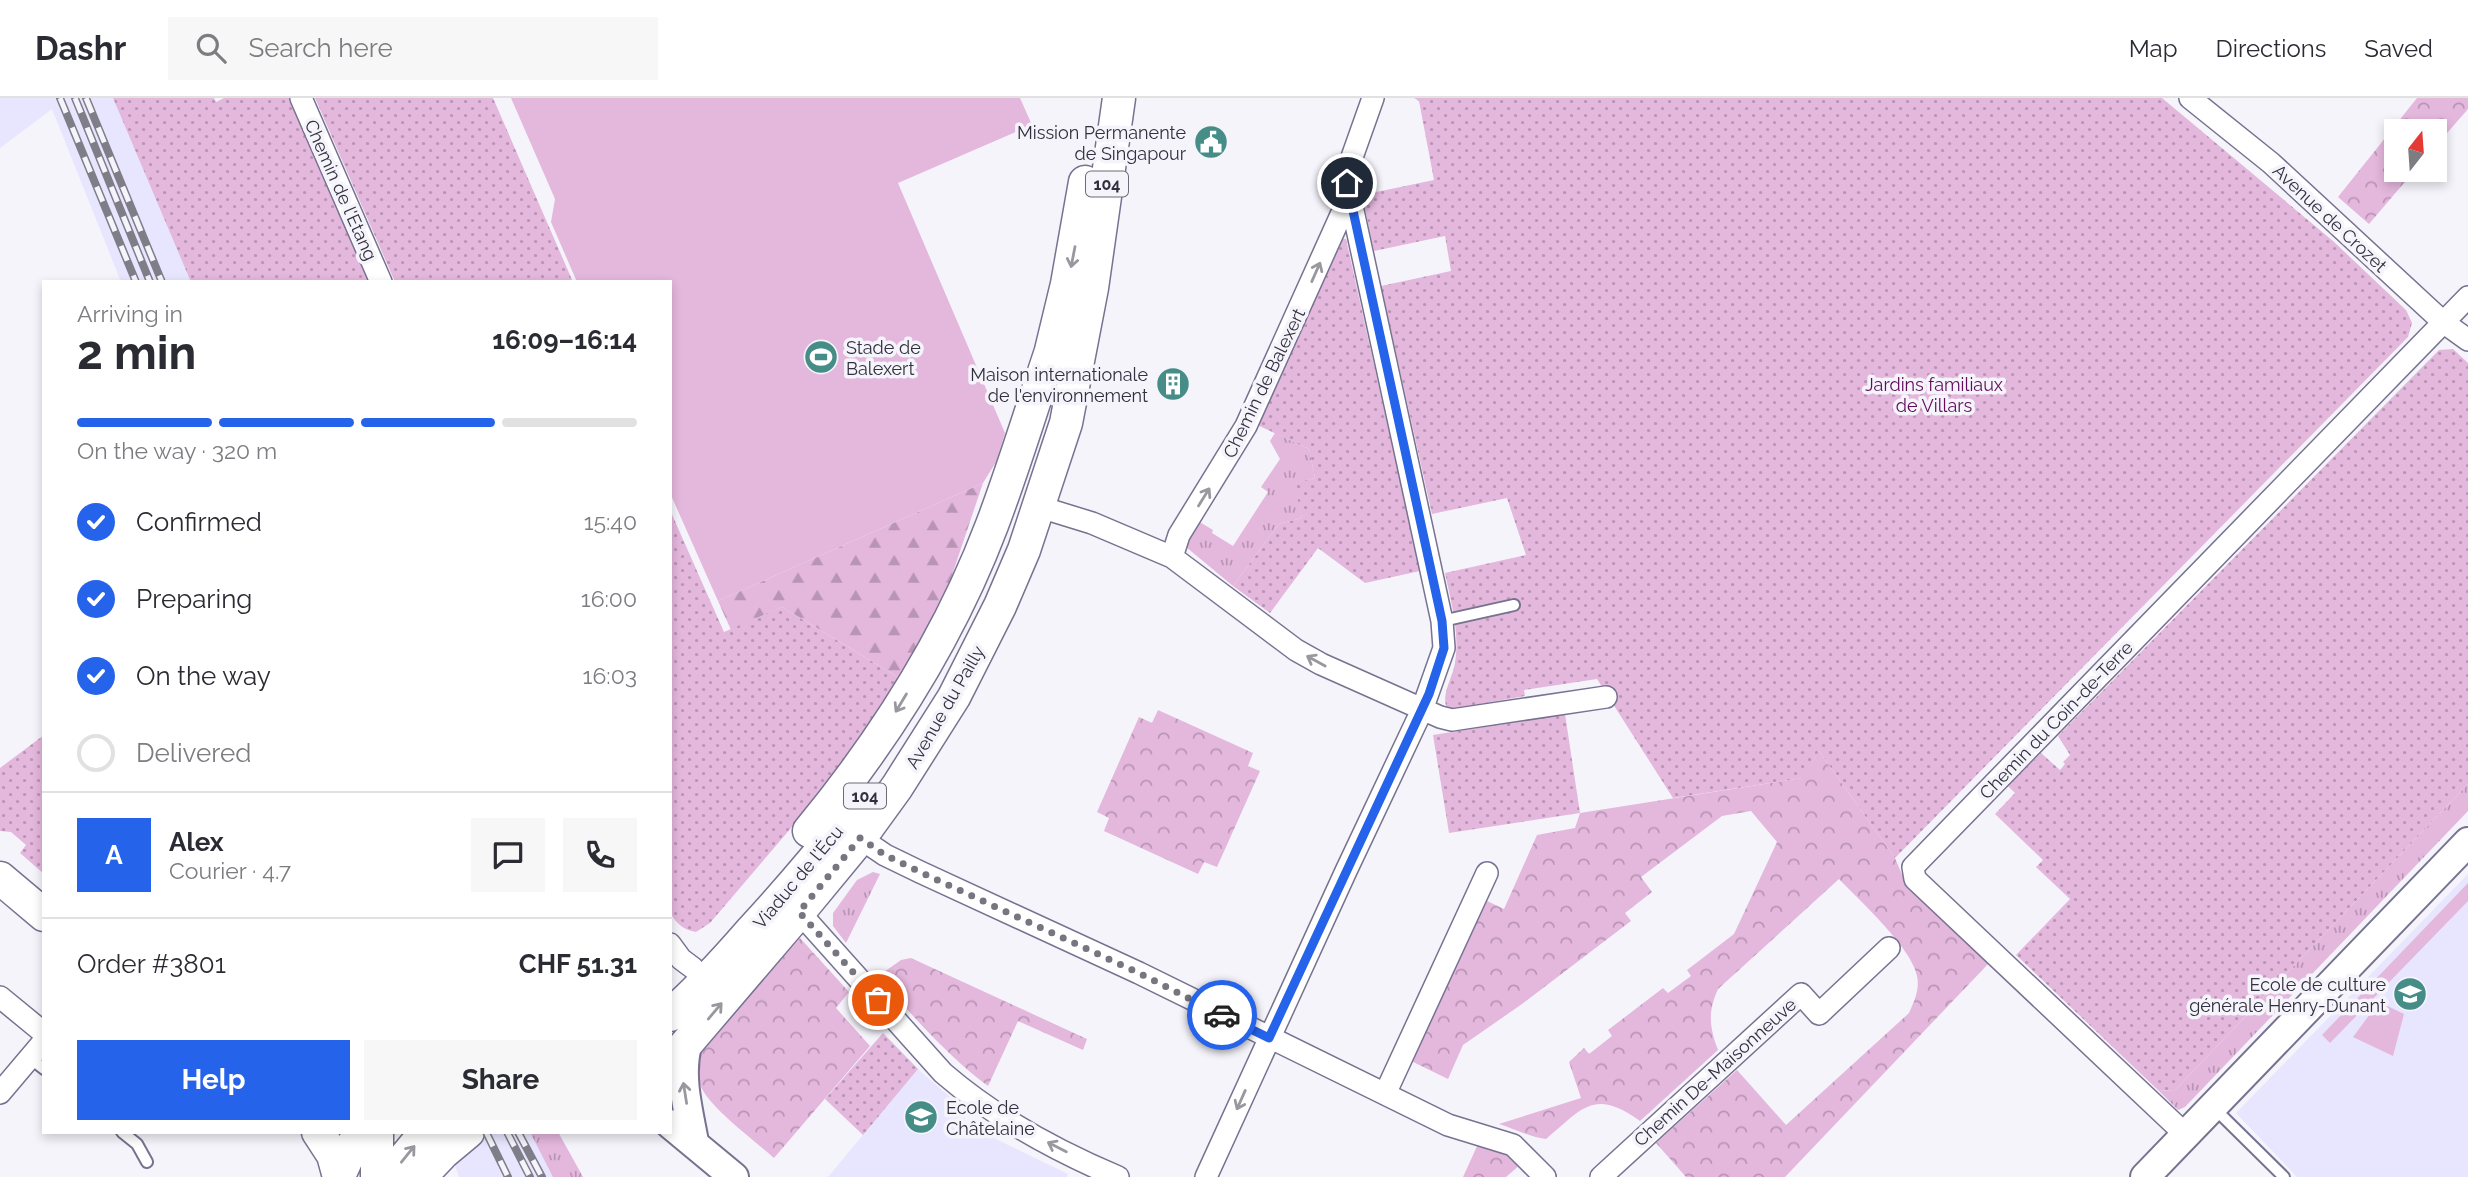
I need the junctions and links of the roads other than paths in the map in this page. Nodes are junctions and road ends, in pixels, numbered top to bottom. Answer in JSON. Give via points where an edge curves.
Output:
{"nodes":[{"id":1,"x":301,"y":98,"type":"edge"},
{"id":2,"x":1097,"y":98,"type":"edge"},
{"id":3,"x":1119,"y":98,"type":"edge"},
{"id":4,"x":1373,"y":98,"type":"edge"},
{"id":5,"x":2190,"y":98,"type":"edge"},
{"id":6,"x":1352,"y":209,"type":"junction"},
{"id":7,"x":380,"y":280,"type":"edge"},
{"id":8,"x":2468,"y":297,"type":"edge"},
{"id":9,"x":2443,"y":322,"type":"junction"},
{"id":10,"x":1084,"y":326,"type":"junction"},
{"id":11,"x":2468,"y":340,"type":"edge"},
{"id":12,"x":1052,"y":348,"type":"junction"},
{"id":13,"x":1040,"y":506,"type":"junction"},
{"id":14,"x":1006,"y":539,"type":"junction"},
{"id":15,"x":1172,"y":557,"type":"junction"},
{"id":16,"x":1514,"y":605,"type":"dead end"},
{"id":17,"x":1442,"y":621,"type":"junction"},
{"id":18,"x":1606,"y":697,"type":"dead end"},
{"id":19,"x":1422,"y":710,"type":"junction"},
{"id":20,"x":860,"y":838,"type":"junction"},
{"id":21,"x":2468,"y":842,"type":"edge"},
{"id":22,"x":1487,"y":873,"type":"dead end"},
{"id":23,"x":0,"y":878,"type":"edge"},
{"id":24,"x":799,"y":912,"type":"junction"},
{"id":25,"x":42,"y":913,"type":"edge"},
{"id":26,"x":672,"y":947,"type":"edge"},
{"id":27,"x":1889,"y":948,"type":"dead end"},
{"id":28,"x":693,"y":968,"type":"junction"},
{"id":29,"x":672,"y":993,"type":"edge"},
{"id":30,"x":0,"y":998,"type":"edge"},
{"id":31,"x":672,"y":1013,"type":"edge"},
{"id":32,"x":1269,"y":1038,"type":"junction"},
{"id":33,"x":39,"y":1051,"type":"edge"},
{"id":34,"x":679,"y":1054,"type":"edge"},
{"id":35,"x":0,"y":1093,"type":"edge"},
{"id":36,"x":1385,"y":1094,"type":"junction"},
{"id":37,"x":2213,"y":1107,"type":"junction"},
{"id":38,"x":672,"y":1126,"type":"edge"},
{"id":39,"x":124,"y":1134,"type":"edge"},
{"id":40,"x":319,"y":1134,"type":"edge"},
{"id":41,"x":358,"y":1134,"type":"edge"},
{"id":42,"x":377,"y":1134,"type":"edge"},
{"id":43,"x":424,"y":1134,"type":"edge"},
{"id":44,"x":466,"y":1134,"type":"edge"},
{"id":45,"x":2186,"y":1135,"type":"junction"},
{"id":46,"x":694,"y":1142,"type":"junction"},
{"id":47,"x":148,"y":1162,"type":"dead end"},
{"id":48,"x":339,"y":1176,"type":"edge"},
{"id":49,"x":377,"y":1177,"type":"edge"},
{"id":50,"x":392,"y":1177,"type":"edge"},
{"id":51,"x":420,"y":1177,"type":"edge"},
{"id":52,"x":734,"y":1177,"type":"edge"},
{"id":53,"x":1118,"y":1177,"type":"edge"},
{"id":54,"x":1206,"y":1177,"type":"edge"},
{"id":55,"x":1545,"y":1177,"type":"edge"},
{"id":56,"x":1601,"y":1177,"type":"edge"},
{"id":57,"x":2145,"y":1177,"type":"edge"},
{"id":58,"x":2284,"y":1177,"type":"edge"}],
"edges":[{"from":1,"to":7,"type":"street","name":"Chemin de l'Etang"},
{"from":2,"to":12,"type":"main road","number":"104","one_way":true,"via":[[1074,251]]},
{"from":3,"to":10,"type":"main road","name":"Avenue du Pailly","number":"104"},
{"from":4,"to":6,"type":"street","via":[[1349,172]]},
{"from":5,"to":9,"type":"street","name":"Avenue de Crozet","via":[[2271,163]]},
{"from":15,"to":6,"type":"street","name":"Chemin de Balexert","one_way":true,"via":[[1179,535],[1241,436],[1341,215]]},
{"from":6,"to":17,"type":"street"},
{"from":8,"to":9,"type":"street","name":"Chemin du Coin-de-Terre"},
{"from":9,"to":11,"type":"street","name":"Avenue de Crozet"},
{"from":9,"to":45,"type":"street","name":"Chemin du Coin-de-Terre","via":[[1913,867],[1915,878]]},
{"from":10,"to":13,"type":"main road","name":"Avenue du Pailly","number":"104","via":[[1066,423]]},
{"from":10,"to":14,"type":"main road","name":"Avenue du Pailly","number":"104","via":[[1045,444]]},
{"from":12,"to":14,"type":"main road","number":"104"},
{"from":12,"to":28,"type":"main road","number":"104","one_way":true,"via":[[991,526],[932,653],[867,757]]},
{"from":13,"to":15,"type":"street"},
{"from":13,"to":20,"type":"main road","name":"Avenue du Pailly","number":"104","via":[[974,661],[936,727]]},
{"from":14,"to":31,"type":"main road","name":"Viaduc de l'Écu","number":"104","via":[[951,658],[878,778],[793,884],[707,981]]},
{"from":19,"to":15,"type":"street","one_way":true,"via":[[1296,650]]},
{"from":16,"to":17,"type":"lane"},
{"from":17,"to":19,"type":"street","via":[[1444,648]]},
{"from":18,"to":19,"type":"street","via":[[1452,720]]},
{"from":19,"to":32,"type":"street"},
{"from":20,"to":24,"type":"main road","name":"Avenue du Pailly","number":"104"},
{"from":20,"to":32,"type":"street","via":[[885,855]]},
{"from":21,"to":37,"type":"street"},
{"from":22,"to":36,"type":"street"},
{"from":23,"to":25,"type":"main road"},
{"from":34,"to":24,"type":"main road","name":"Avenue du Pailly","number":"104","one_way":true},
{"from":53,"to":24,"type":"street","one_way":true,"via":[[1038,1137],[969,1095],[943,1073]]},
{"from":26,"to":28,"type":"street"},
{"from":27,"to":56,"type":"street","name":"Chemin De-Maisonneuve","via":[[1819,1014],[1801,994]]},
{"from":28,"to":29,"type":"main road","number":"104"},
{"from":30,"to":33,"type":"street"},
{"from":32,"to":36,"type":"street"},
{"from":32,"to":54,"type":"street","one_way":true},
{"from":33,"to":35,"type":"street"},
{"from":46,"to":34,"type":"street","one_way":true},
{"from":36,"to":55,"type":"street","via":[[1448,1125],[1513,1145]]},
{"from":37,"to":45,"type":"street"},
{"from":37,"to":58,"type":"lane"},
{"from":38,"to":46,"type":"street"},
{"from":39,"to":47,"type":"lane"},
{"from":40,"to":48,"type":"main road"},
{"from":41,"to":48,"type":"main road"},
{"from":42,"to":49,"type":"main road"},
{"from":50,"to":43,"type":"main road","one_way":true},
{"from":44,"to":51,"type":"main road"},
{"from":45,"to":57,"type":"street"},
{"from":46,"to":52,"type":"street"}]}
